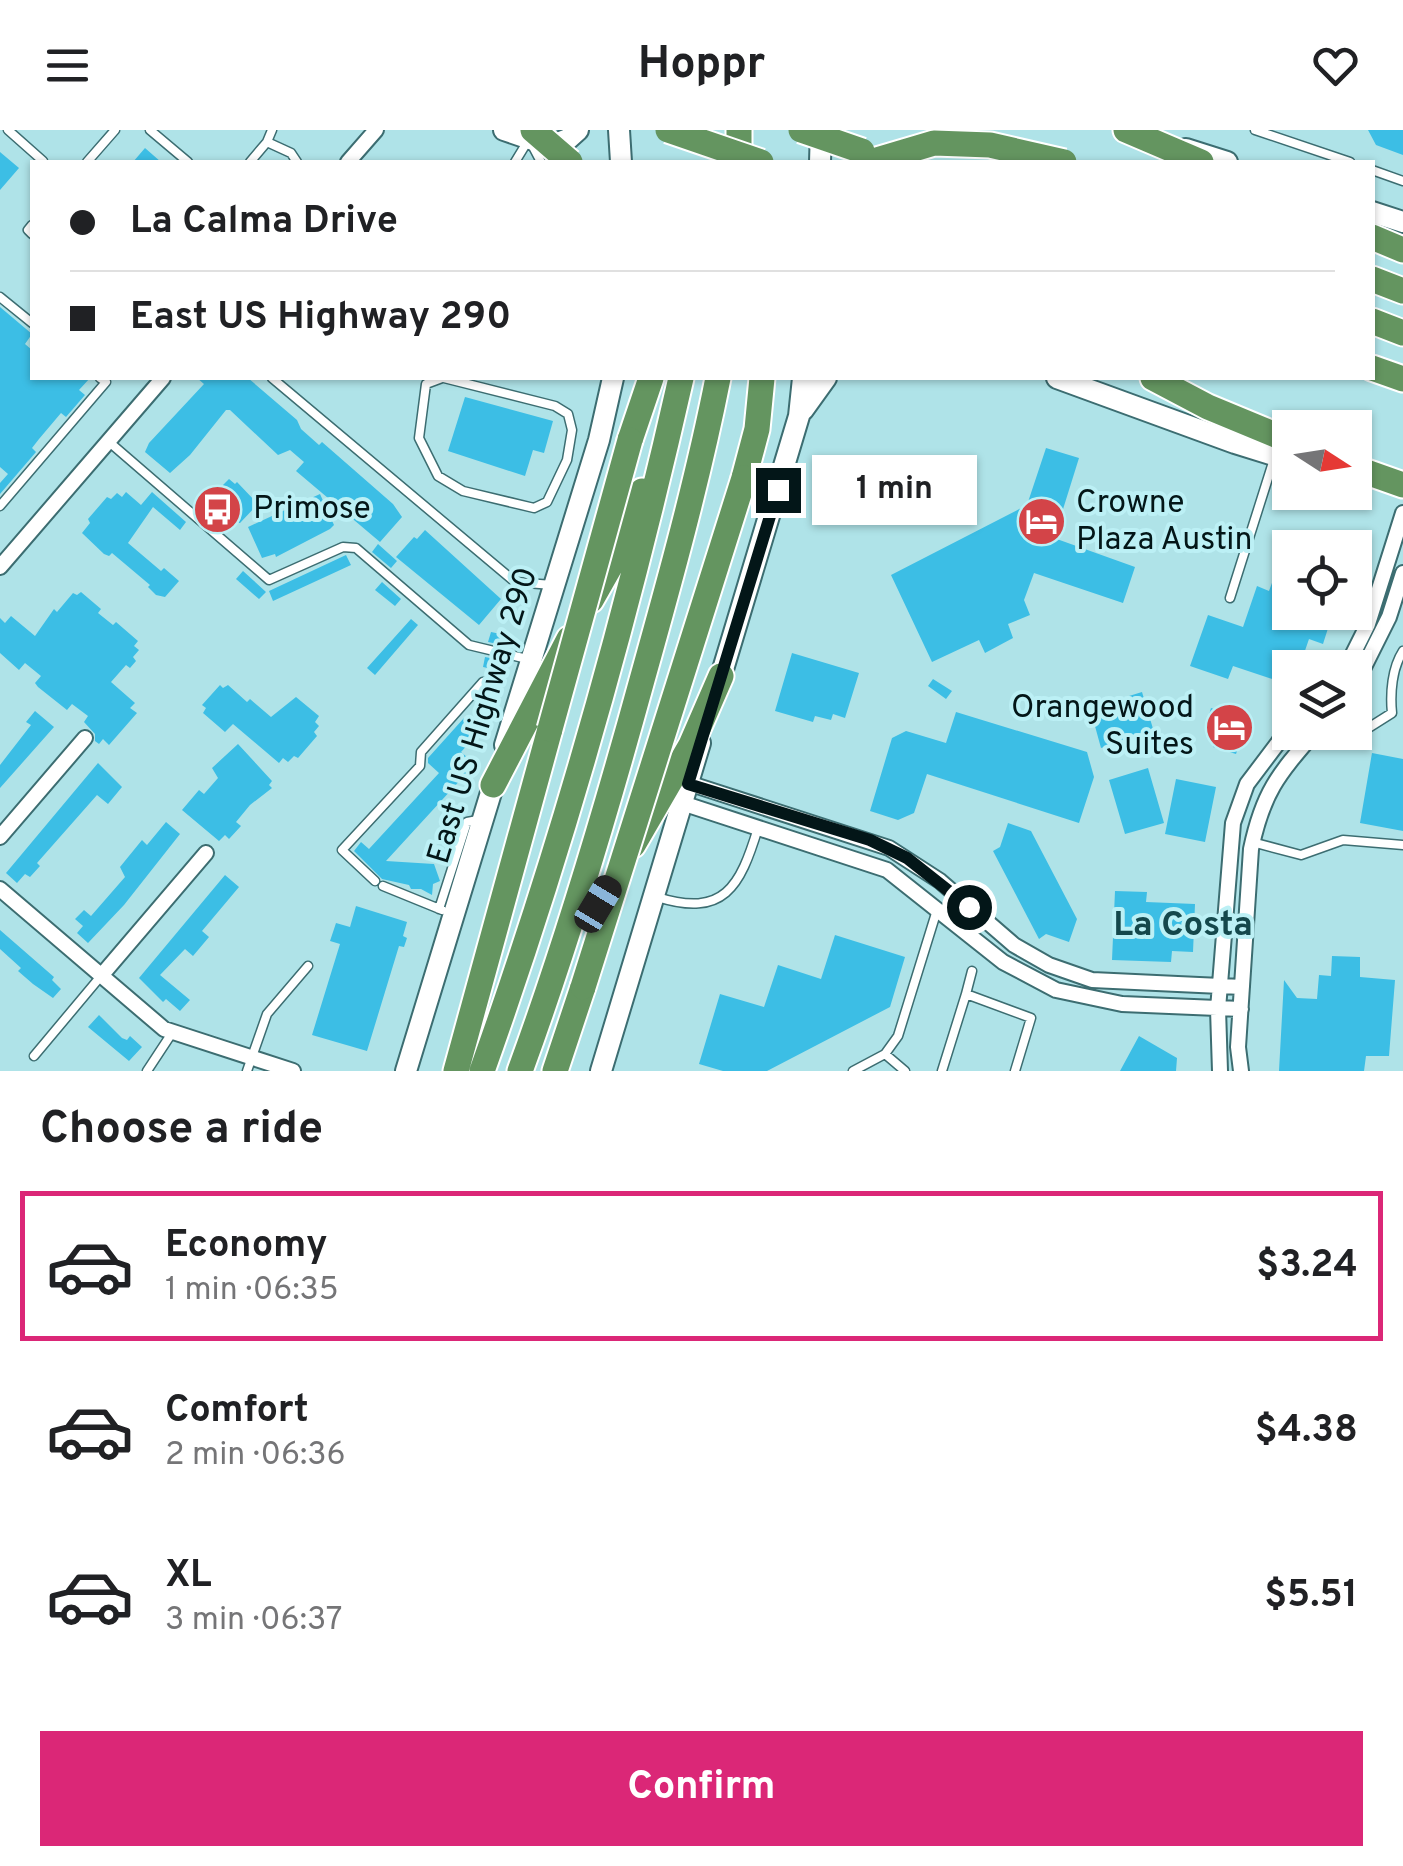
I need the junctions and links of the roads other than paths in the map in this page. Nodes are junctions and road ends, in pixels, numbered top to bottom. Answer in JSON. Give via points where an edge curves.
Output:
{"nodes":[{"id":1,"x":8,"y":130,"type":"edge"},
{"id":2,"x":116,"y":130,"type":"edge"},
{"id":3,"x":150,"y":130,"type":"edge"},
{"id":4,"x":272,"y":130,"type":"edge"},
{"id":5,"x":376,"y":130,"type":"edge"},
{"id":6,"x":504,"y":130,"type":"edge"},
{"id":7,"x":578,"y":130,"type":"edge"},
{"id":8,"x":619,"y":130,"type":"edge"},
{"id":9,"x":668,"y":130,"type":"edge"},
{"id":10,"x":686,"y":130,"type":"edge"},
{"id":11,"x":702,"y":130,"type":"edge"},
{"id":12,"x":801,"y":130,"type":"edge"},
{"id":13,"x":821,"y":130,"type":"edge"},
{"id":14,"x":1127,"y":130,"type":"edge"},
{"id":15,"x":1256,"y":130,"type":"edge"},
{"id":16,"x":267,"y":142,"type":"junction"},
{"id":17,"x":549,"y":150,"type":"edge"},
{"id":18,"x":859,"y":151,"type":"edge"},
{"id":19,"x":723,"y":154,"type":"edge"},
{"id":20,"x":42,"y":160,"type":"edge"},
{"id":21,"x":89,"y":160,"type":"edge"},
{"id":22,"x":186,"y":160,"type":"edge"},
{"id":23,"x":252,"y":160,"type":"edge"},
{"id":24,"x":295,"y":160,"type":"edge"},
{"id":25,"x":350,"y":160,"type":"edge"},
{"id":26,"x":521,"y":160,"type":"edge"},
{"id":27,"x":576,"y":160,"type":"edge"},
{"id":28,"x":621,"y":160,"type":"edge"},
{"id":29,"x":752,"y":160,"type":"edge"},
{"id":30,"x":820,"y":160,"type":"edge"},
{"id":31,"x":893,"y":160,"type":"edge"},
{"id":32,"x":1056,"y":160,"type":"edge"},
{"id":33,"x":1196,"y":160,"type":"edge"},
{"id":34,"x":1221,"y":160,"type":"edge"},
{"id":35,"x":1344,"y":160,"type":"edge"},
{"id":36,"x":1375,"y":171,"type":"edge"},
{"id":37,"x":1403,"y":180,"type":"edge"},
{"id":38,"x":1375,"y":213,"type":"edge"},
{"id":39,"x":1403,"y":222,"type":"edge"},
{"id":40,"x":1375,"y":238,"type":"edge"},
{"id":41,"x":1403,"y":250,"type":"edge"},
{"id":42,"x":1375,"y":280,"type":"edge"},
{"id":43,"x":1403,"y":291,"type":"edge"},
{"id":44,"x":0,"y":298,"type":"edge"},
{"id":45,"x":1375,"y":320,"type":"edge"},
{"id":46,"x":1375,"y":320,"type":"edge"},
{"id":47,"x":30,"y":321,"type":"edge"},
{"id":48,"x":1403,"y":325,"type":"edge"},
{"id":49,"x":1403,"y":333,"type":"edge"},
{"id":50,"x":1375,"y":369,"type":"edge"},
{"id":51,"x":1403,"y":378,"type":"edge"},
{"id":52,"x":103,"y":380,"type":"edge"},
{"id":53,"x":161,"y":380,"type":"edge"},
{"id":54,"x":274,"y":380,"type":"edge"},
{"id":55,"x":437,"y":380,"type":"edge"},
{"id":56,"x":451,"y":380,"type":"edge"},
{"id":57,"x":612,"y":380,"type":"edge"},
{"id":58,"x":640,"y":380,"type":"edge"},
{"id":59,"x":650,"y":380,"type":"edge"},
{"id":60,"x":680,"y":380,"type":"edge"},
{"id":61,"x":681,"y":380,"type":"edge"},
{"id":62,"x":718,"y":380,"type":"edge"},
{"id":63,"x":762,"y":380,"type":"edge"},
{"id":64,"x":803,"y":380,"type":"edge"},
{"id":65,"x":825,"y":380,"type":"edge"},
{"id":66,"x":1063,"y":380,"type":"edge"},
{"id":67,"x":1157,"y":380,"type":"edge"},
{"id":68,"x":799,"y":416,"type":"junction"},
{"id":69,"x":108,"y":440,"type":"junction"},
{"id":70,"x":630,"y":440,"type":"junction"},
{"id":71,"x":1272,"y":444,"type":"edge"},
{"id":72,"x":1272,"y":448,"type":"edge"},
{"id":73,"x":567,"y":460,"type":"junction"},
{"id":74,"x":590,"y":470,"type":"junction"},
{"id":75,"x":1372,"y":474,"type":"edge"},
{"id":76,"x":1372,"y":485,"type":"edge"},
{"id":77,"x":1403,"y":485,"type":"edge"},
{"id":78,"x":1272,"y":487,"type":"edge"},
{"id":79,"x":1403,"y":495,"type":"edge"},
{"id":80,"x":0,"y":506,"type":"edge"},
{"id":81,"x":1403,"y":513,"type":"edge"},
{"id":82,"x":3,"y":558,"type":"edge"},
{"id":83,"x":1403,"y":573,"type":"edge"},
{"id":84,"x":555,"y":585,"type":"junction"},
{"id":85,"x":1230,"y":598,"type":"dead end"},
{"id":86,"x":1355,"y":650,"type":"edge"},
{"id":87,"x":1403,"y":651,"type":"edge"},
{"id":88,"x":1372,"y":656,"type":"edge"},
{"id":89,"x":532,"y":660,"type":"junction"},
{"id":90,"x":721,"y":676,"type":"junction"},
{"id":91,"x":484,"y":682,"type":"dead end"},
{"id":92,"x":1372,"y":726,"type":"edge"},
{"id":93,"x":85,"y":738,"type":"dead end"},
{"id":94,"x":1273,"y":750,"type":"edge"},
{"id":95,"x":1299,"y":750,"type":"edge"},
{"id":96,"x":493,"y":784,"type":"junction"},
{"id":97,"x":685,"y":793,"type":"junction"},
{"id":98,"x":758,"y":827,"type":"junction"},
{"id":99,"x":844,"y":832,"type":"junction"},
{"id":100,"x":0,"y":837,"type":"edge"},
{"id":101,"x":1252,"y":842,"type":"junction"},
{"id":102,"x":1403,"y":845,"type":"edge"},
{"id":103,"x":840,"y":852,"type":"junction"},
{"id":104,"x":206,"y":853,"type":"dead end"},
{"id":105,"x":947,"y":888,"type":"junction"},
{"id":106,"x":0,"y":890,"type":"edge"},
{"id":107,"x":653,"y":896,"type":"junction"},
{"id":108,"x":938,"y":909,"type":"junction"},
{"id":109,"x":447,"y":912,"type":"junction"},
{"id":110,"x":1224,"y":930,"type":"junction"},
{"id":111,"x":1246,"y":933,"type":"junction"},
{"id":112,"x":308,"y":966,"type":"dead end"},
{"id":113,"x":972,"y":971,"type":"dead end"},
{"id":114,"x":101,"y":976,"type":"junction"},
{"id":115,"x":1219,"y":988,"type":"junction"},
{"id":116,"x":1242,"y":988,"type":"junction"},
{"id":117,"x":966,"y":994,"type":"junction"},
{"id":118,"x":545,"y":997,"type":"junction"},
{"id":119,"x":1218,"y":1009,"type":"junction"},
{"id":120,"x":1242,"y":1009,"type":"junction"},
{"id":121,"x":172,"y":1033,"type":"junction"},
{"id":122,"x":885,"y":1054,"type":"junction"},
{"id":123,"x":34,"y":1056,"type":"dead end"},
{"id":124,"x":250,"y":1065,"type":"edge"},
{"id":125,"x":151,"y":1070,"type":"edge"},
{"id":126,"x":293,"y":1071,"type":"edge"},
{"id":127,"x":406,"y":1071,"type":"edge"},
{"id":128,"x":456,"y":1071,"type":"edge"},
{"id":129,"x":482,"y":1071,"type":"edge"},
{"id":130,"x":520,"y":1071,"type":"edge"},
{"id":131,"x":556,"y":1071,"type":"edge"},
{"id":132,"x":601,"y":1071,"type":"edge"},
{"id":133,"x":853,"y":1071,"type":"edge"},
{"id":134,"x":905,"y":1071,"type":"edge"},
{"id":135,"x":942,"y":1071,"type":"edge"},
{"id":136,"x":1015,"y":1071,"type":"edge"},
{"id":137,"x":1220,"y":1071,"type":"edge"},
{"id":138,"x":1240,"y":1071,"type":"edge"}],
"edges":[{"from":1,"to":20,"type":"lane"},
{"from":2,"to":21,"type":"lane"},
{"from":3,"to":22,"type":"lane"},
{"from":4,"to":16,"type":"lane"},
{"from":5,"to":25,"type":"street"},
{"from":6,"to":17,"type":"main road"},
{"from":7,"to":17,"type":"main road"},
{"from":8,"to":28,"type":"main road"},
{"from":9,"to":19,"type":"highway","bridge":true},
{"from":10,"to":19,"type":"highway","bridge":true},
{"from":11,"to":19,"type":"highway"},
{"from":12,"to":18,"type":"highway","bridge":true},
{"from":13,"to":18,"type":"highway","bridge":true},
{"from":13,"to":30,"type":"main road"},
{"from":14,"to":33,"type":"highway"},
{"from":14,"to":34,"type":"main road"},
{"from":15,"to":35,"type":"lane"},
{"from":16,"to":23,"type":"lane"},
{"from":16,"to":24,"type":"lane"},
{"from":17,"to":26,"type":"lane"},
{"from":17,"to":27,"type":"main road"},
{"from":18,"to":31,"type":"highway","bridge":true},
{"from":18,"to":32,"type":"highway","bridge":true,"via":[[990,144]]},
{"from":19,"to":29,"type":"highway","bridge":true},
{"from":36,"to":37,"type":"lane"},
{"from":38,"to":39,"type":"main road"},
{"from":40,"to":41,"type":"highway"},
{"from":42,"to":43,"type":"highway"},
{"from":44,"to":47,"type":"lane"},
{"from":45,"to":48,"type":"highway"},
{"from":46,"to":49,"type":"highway"},
{"from":50,"to":51,"type":"highway"},
{"from":52,"to":80,"type":"lane"},
{"from":53,"to":69,"type":"street"},
{"from":54,"to":84,"type":"lane","via":[[515,582]]},
{"from":55,"to":73,"type":"lane","via":[[426,384],[419,438],[438,476],[463,491],[534,508],[547,502]]},
{"from":56,"to":73,"type":"lane","via":[[568,414]]},
{"from":57,"to":74,"type":"main road","name":"East US Highway 290"},
{"from":58,"to":70,"type":"highway"},
{"from":59,"to":70,"type":"highway"},
{"from":60,"to":96,"type":"highway","via":[[612,563]]},
{"from":61,"to":129,"type":"highway","via":[[587,744]]},
{"from":62,"to":118,"type":"highway","via":[[632,718]]},
{"from":63,"to":131,"type":"highway","bridge":true,"via":[[744,478]]},
{"from":64,"to":68,"type":"main road"},
{"from":65,"to":68,"type":"main road"},
{"from":66,"to":72,"type":"main road"},
{"from":67,"to":71,"type":"highway"},
{"from":68,"to":90,"type":"main road"},
{"from":69,"to":82,"type":"street"},
{"from":69,"to":89,"type":"lane","via":[[268,580],[343,547],[356,548],[470,645]]},
{"from":70,"to":128,"type":"highway","bridge":true},
{"from":73,"to":74,"type":"lane"},
{"from":74,"to":84,"type":"main road","name":"East US Highway 290"},
{"from":75,"to":77,"type":"highway"},
{"from":76,"to":79,"type":"main road"},
{"from":78,"to":85,"type":"lane"},
{"from":81,"to":86,"type":"street"},
{"from":83,"to":88,"type":"street","via":[[1392,618]]},
{"from":84,"to":89,"type":"main road","name":"East US Highway 290"},
{"from":87,"to":92,"type":"lane","via":[[1392,713]]},
{"from":89,"to":96,"type":"main road","name":"East US Highway 290"},
{"from":90,"to":97,"type":"main road"},
{"from":90,"to":118,"type":"highway","via":[[691,745]]},
{"from":91,"to":109,"type":"lane","via":[[421,752],[420,766],[342,850],[379,884]]},
{"from":93,"to":100,"type":"street"},
{"from":94,"to":110,"type":"street","via":[[1247,784],[1233,823]]},
{"from":95,"to":101,"type":"street","via":[[1265,796]]},
{"from":96,"to":109,"type":"main road","name":"East US Highway 290"},
{"from":97,"to":98,"type":"street"},
{"from":97,"to":99,"type":"street"},
{"from":97,"to":107,"type":"main road"},
{"from":98,"to":103,"type":"street"},
{"from":98,"to":107,"type":"lane","via":[[746,863],[722,896],[700,906]]},
{"from":99,"to":103,"type":"street"},
{"from":99,"to":105,"type":"street","via":[[889,848]]},
{"from":101,"to":102,"type":"lane","via":[[1302,856],[1343,840]]},
{"from":101,"to":111,"type":"street"},
{"from":103,"to":108,"type":"street","via":[[886,870]]},
{"from":104,"to":114,"type":"street"},
{"from":105,"to":108,"type":"street"},
{"from":105,"to":115,"type":"street","via":[[1014,945],[1070,974]]},
{"from":106,"to":114,"type":"street"},
{"from":107,"to":132,"type":"main road"},
{"from":108,"to":119,"type":"street","via":[[1003,962],[1056,990],[1102,1002]]},
{"from":108,"to":122,"type":"lane","via":[[898,1036]]},
{"from":109,"to":127,"type":"main road","name":"East US Highway 290"},
{"from":110,"to":111,"type":"street"},
{"from":110,"to":115,"type":"street"},
{"from":111,"to":116,"type":"street"},
{"from":112,"to":124,"type":"lane","via":[[267,1014]]},
{"from":113,"to":117,"type":"lane"},
{"from":114,"to":121,"type":"street"},
{"from":114,"to":123,"type":"lane"},
{"from":115,"to":116,"type":"street"},
{"from":115,"to":119,"type":"street"},
{"from":116,"to":120,"type":"street"},
{"from":117,"to":135,"type":"lane"},
{"from":117,"to":136,"type":"lane","via":[[1032,1018]]},
{"from":118,"to":130,"type":"highway"},
{"from":119,"to":120,"type":"street"},
{"from":119,"to":137,"type":"street"},
{"from":120,"to":138,"type":"street"},
{"from":121,"to":124,"type":"street"},
{"from":121,"to":125,"type":"lane"},
{"from":122,"to":133,"type":"lane"},
{"from":122,"to":134,"type":"lane"},
{"from":124,"to":126,"type":"street"}]}
